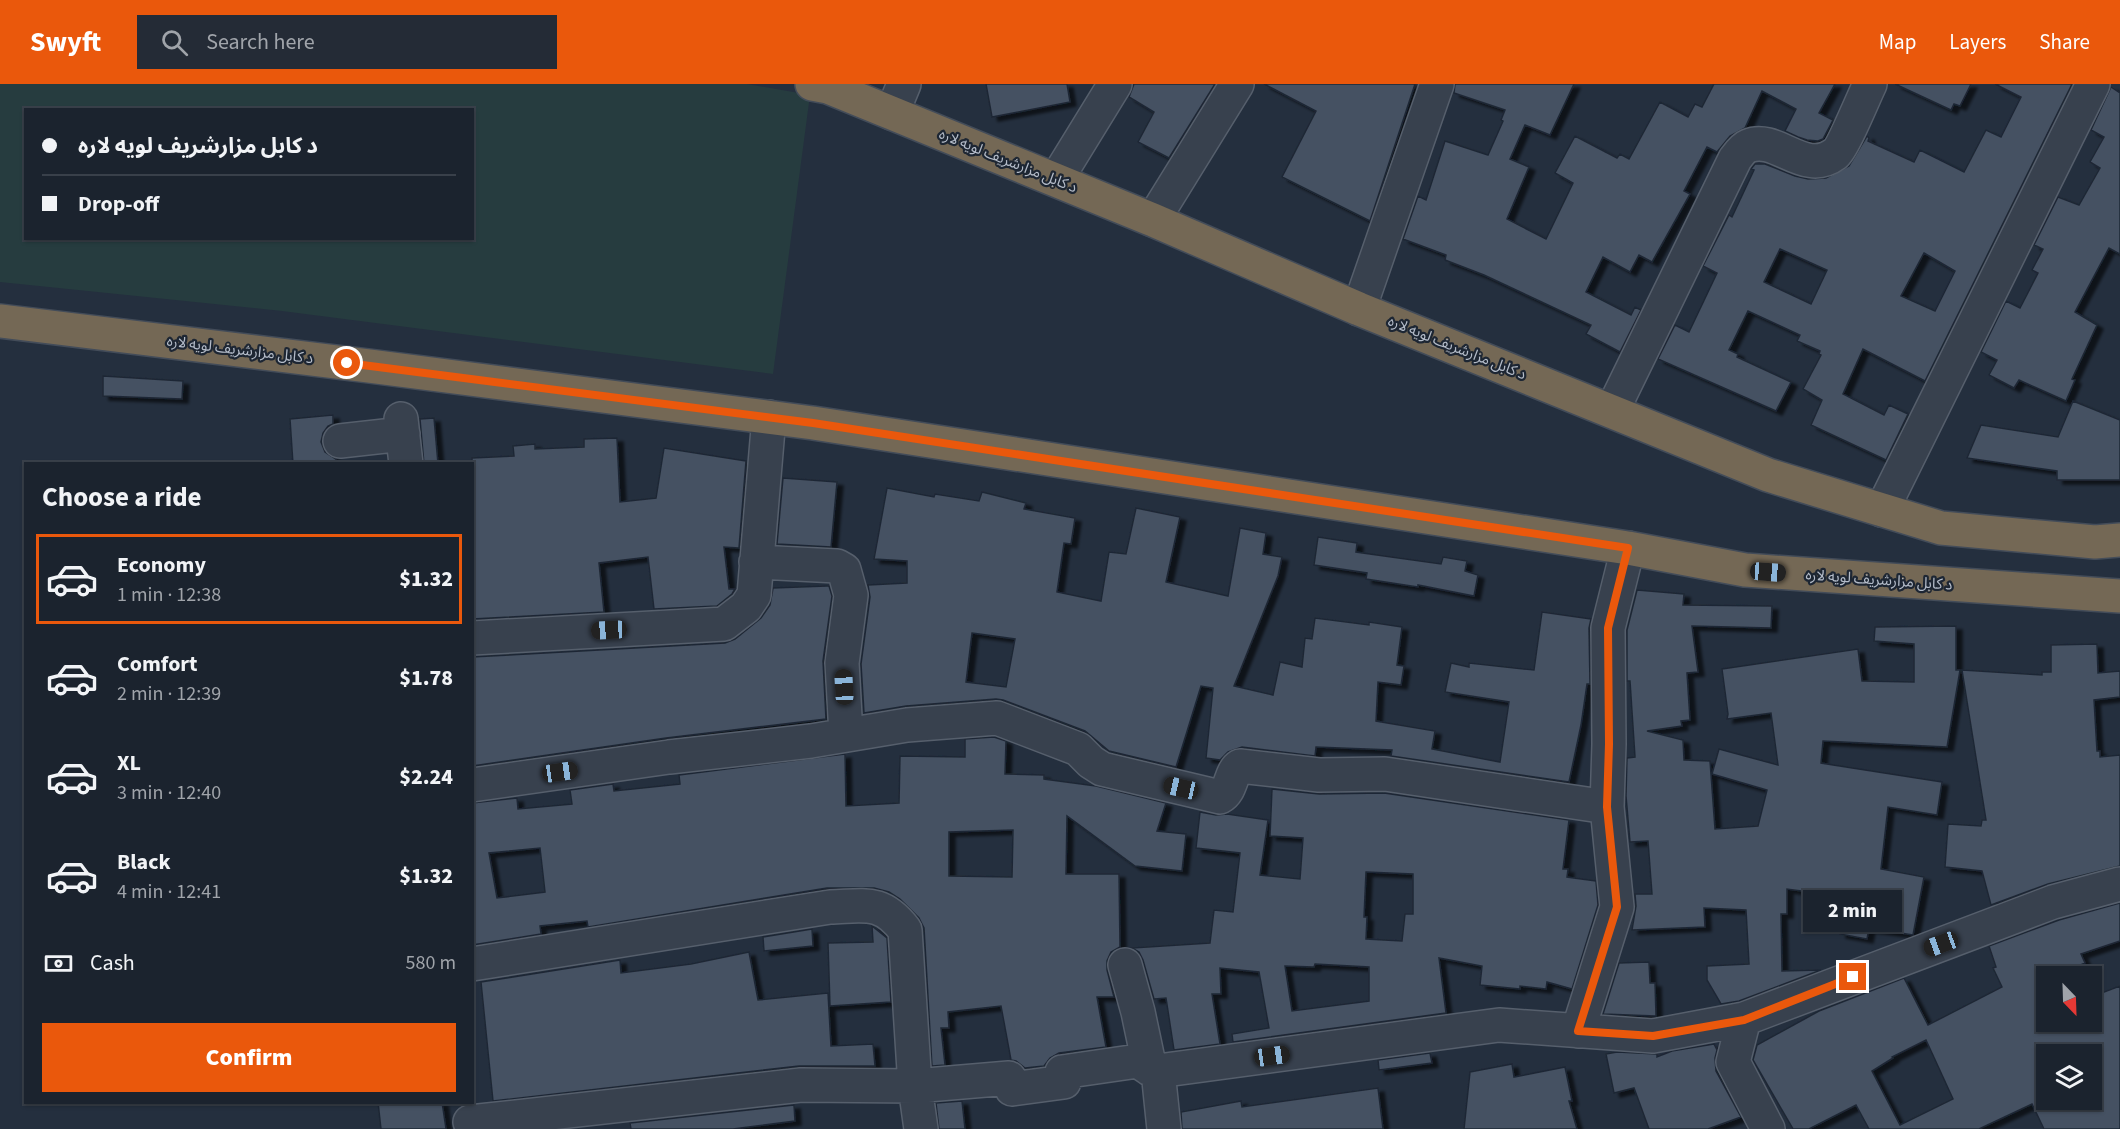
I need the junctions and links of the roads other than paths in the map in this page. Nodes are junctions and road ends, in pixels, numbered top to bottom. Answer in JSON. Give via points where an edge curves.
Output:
{"nodes":[{"id":1,"x":812,"y":84,"type":"edge"},
{"id":2,"x":1115,"y":84,"type":"edge"},
{"id":3,"x":1237,"y":84,"type":"edge"},
{"id":4,"x":1437,"y":84,"type":"edge"},
{"id":5,"x":1870,"y":84,"type":"edge"},
{"id":6,"x":2093,"y":84,"type":"edge"},
{"id":7,"x":898,"y":99,"type":"edge"},
{"id":8,"x":1056,"y":180,"type":"junction"},
{"id":9,"x":1153,"y":220,"type":"junction"},
{"id":10,"x":1359,"y":309,"type":"junction"},
{"id":11,"x":0,"y":321,"type":"edge"},
{"id":12,"x":1612,"y":411,"type":"junction"},
{"id":13,"x":769,"y":417,"type":"junction"},
{"id":14,"x":403,"y":439,"type":"edge"},
{"id":15,"x":340,"y":441,"type":"dead end"},
{"id":16,"x":1882,"y":510,"type":"junction"},
{"id":17,"x":2120,"y":540,"type":"edge"},
{"id":18,"x":1628,"y":548,"type":"junction"},
{"id":19,"x":756,"y":562,"type":"junction"},
{"id":20,"x":2120,"y":596,"type":"edge"},
{"id":21,"x":474,"y":638,"type":"edge"},
{"id":22,"x":846,"y":735,"type":"junction"},
{"id":23,"x":474,"y":785,"type":"edge"},
{"id":24,"x":1607,"y":807,"type":"junction"},
{"id":25,"x":2120,"y":884,"type":"edge"},
{"id":26,"x":474,"y":964,"type":"edge"},
{"id":27,"x":1125,"y":965,"type":"dead end"},
{"id":28,"x":1744,"y":1020,"type":"junction"},
{"id":29,"x":1578,"y":1031,"type":"junction"},
{"id":30,"x":1154,"y":1070,"type":"junction"},
{"id":31,"x":915,"y":1086,"type":"junction"},
{"id":32,"x":470,"y":1118,"type":"edge"},
{"id":33,"x":921,"y":1129,"type":"edge"},
{"id":34,"x":1164,"y":1129,"type":"edge"},
{"id":35,"x":1768,"y":1129,"type":"edge"}],
"edges":[{"from":1,"to":7,"type":"highway","name":"د کابل مزارشریف لویه لاره"},
{"from":2,"to":8,"type":"street"},
{"from":3,"to":9,"type":"street"},
{"from":4,"to":10,"type":"street"},
{"from":5,"to":12,"type":"street","via":[[1837,153],[1820,162],[1805,160],[1762,143],[1746,146],[1735,159]]},
{"from":6,"to":16,"type":"street"},
{"from":7,"to":8,"type":"highway","name":"د کابل مزارشریف لویه لاره"},
{"from":8,"to":9,"type":"highway","name":"د کابل مزارشریف لویه لاره"},
{"from":9,"to":10,"type":"highway","name":"د کابل مزارشریف لویه لاره"},
{"from":10,"to":12,"type":"highway","name":"د کابل مزارشریف لویه لاره"},
{"from":11,"to":13,"type":"highway","name":"د کابل مزارشریف لویه لاره"},
{"from":12,"to":16,"type":"highway","name":"د کابل مزارشریف لویه لاره","via":[[1768,475]]},
{"from":13,"to":18,"type":"highway","name":"د کابل مزارشریف لویه لاره"},
{"from":13,"to":19,"type":"street"},
{"from":14,"to":15,"type":"street"},
{"from":16,"to":17,"type":"highway","name":"د کابل مزارشریف لویه لاره","via":[[1941,528],[2095,542]]},
{"from":18,"to":20,"type":"highway","name":"د کابل مزارشریف لویه لاره","via":[[1745,570]]},
{"from":18,"to":24,"type":"street","via":[[1608,628]]},
{"from":19,"to":21,"type":"street","via":[[754,595],[746,607],[724,624]]},
{"from":19,"to":22,"type":"street","via":[[837,566],[844,570],[851,595],[842,663]]},
{"from":22,"to":23,"type":"street"},
{"from":22,"to":24,"type":"street","via":[[907,724],[997,718],[1078,749],[1102,769],[1220,797],[1225,795],[1240,766],[1319,775],[1385,774]]},
{"from":24,"to":29,"type":"street","via":[[1617,907]]},
{"from":25,"to":28,"type":"street","via":[[2053,902]]},
{"from":26,"to":31,"type":"street","via":[[830,907],[874,906],[894,915],[905,930]]},
{"from":27,"to":30,"type":"street"},
{"from":28,"to":29,"type":"street","via":[[1653,1036]]},
{"from":28,"to":35,"type":"street","via":[[1733,1062]]},
{"from":29,"to":30,"type":"street","via":[[1499,1025]]},
{"from":30,"to":31,"type":"street","via":[[1138,1061],[1062,1072],[1064,1082],[1026,1089],[1012,1089],[1009,1078]]},
{"from":30,"to":34,"type":"street"},
{"from":31,"to":32,"type":"street","via":[[801,1085]]},
{"from":31,"to":33,"type":"street"}]}
